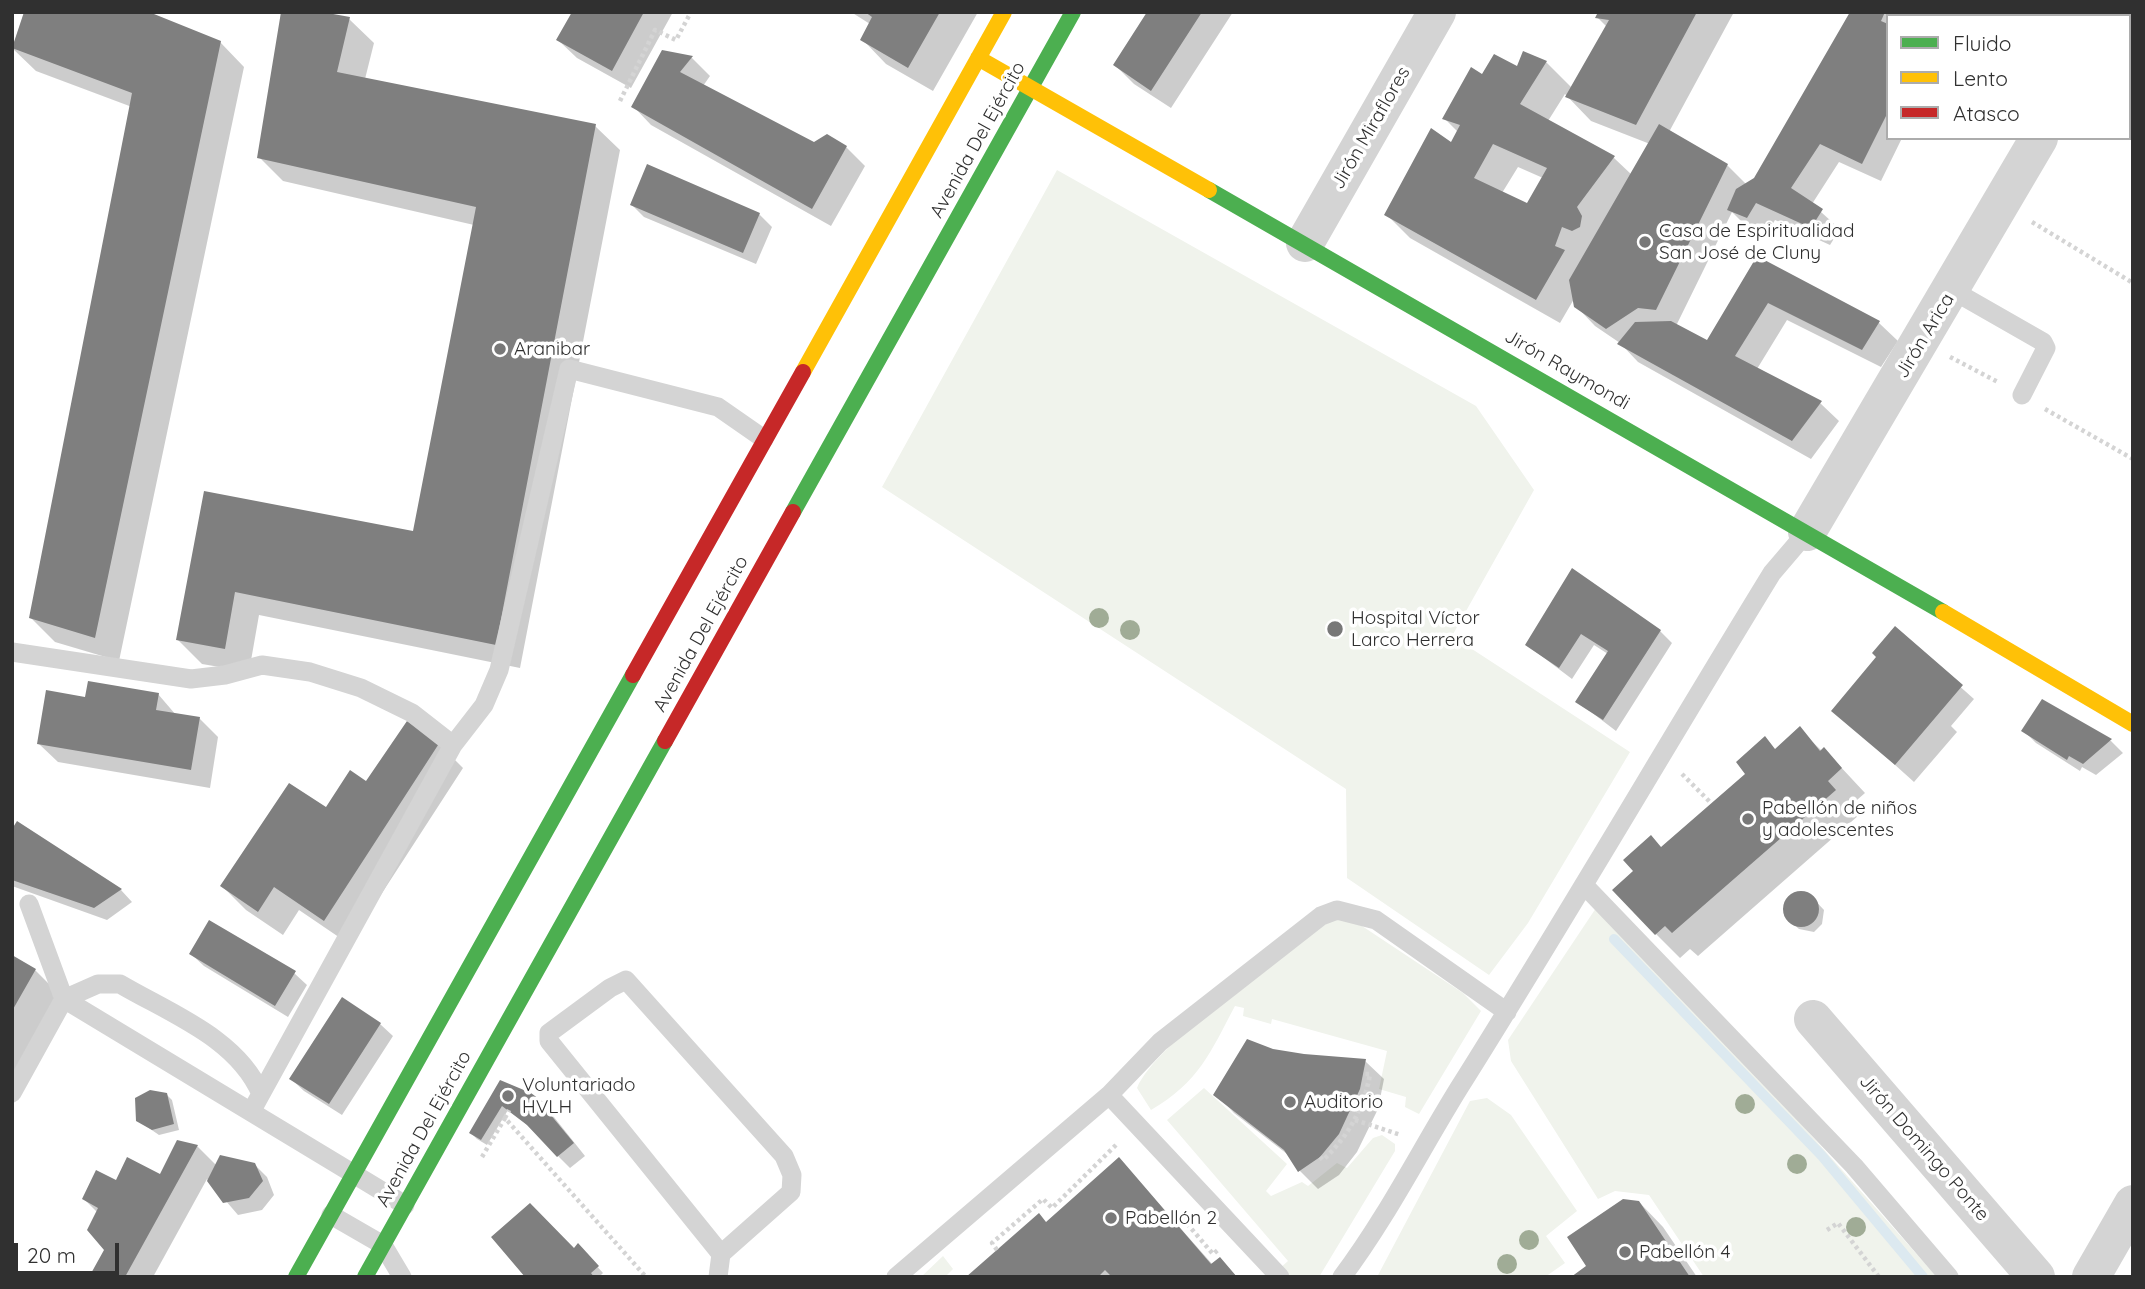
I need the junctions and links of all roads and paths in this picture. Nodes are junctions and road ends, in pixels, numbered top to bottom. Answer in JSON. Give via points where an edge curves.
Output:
{"nodes":[{"id":1,"x":691,"y":12,"type":"edge"},
{"id":2,"x":1004,"y":12,"type":"edge"},
{"id":3,"x":1073,"y":12,"type":"edge"},
{"id":4,"x":1437,"y":12,"type":"edge"},
{"id":5,"x":978,"y":58,"type":"junction"},
{"id":6,"x":1031,"y":87,"type":"junction"},
{"id":7,"x":620,"y":101,"type":"dead end"},
{"id":8,"x":2038,"y":140,"type":"edge"},
{"id":9,"x":2001,"y":204,"type":"junction"},
{"id":10,"x":1305,"y":243,"type":"junction"},
{"id":11,"x":2133,"y":283,"type":"edge"},
{"id":12,"x":1952,"y":290,"type":"junction"},
{"id":13,"x":1922,"y":341,"type":"junction"},
{"id":14,"x":2022,"y":395,"type":"junction"},
{"id":15,"x":764,"y":439,"type":"junction"},
{"id":16,"x":2133,"y":459,"type":"edge"},
{"id":17,"x":1807,"y":532,"type":"junction"},
{"id":18,"x":12,"y":652,"type":"edge"},
{"id":19,"x":2133,"y":724,"type":"edge"},
{"id":20,"x":453,"y":745,"type":"junction"},
{"id":21,"x":1662,"y":754,"type":"junction"},
{"id":22,"x":1711,"y":803,"type":"dead end"},
{"id":23,"x":1585,"y":886,"type":"junction"},
{"id":24,"x":29,"y":904,"type":"dead end"},
{"id":25,"x":64,"y":999,"type":"junction"},
{"id":26,"x":1507,"y":1012,"type":"junction"},
{"id":27,"x":1813,"y":1018,"type":"dead end"},
{"id":28,"x":1363,"y":1074,"type":"dead end"},
{"id":29,"x":12,"y":1093,"type":"edge"},
{"id":30,"x":261,"y":1094,"type":"junction"},
{"id":31,"x":1109,"y":1096,"type":"junction"},
{"id":32,"x":509,"y":1110,"type":"dead end"},
{"id":33,"x":251,"y":1112,"type":"junction"},
{"id":34,"x":505,"y":1118,"type":"junction"},
{"id":35,"x":1355,"y":1120,"type":"junction"},
{"id":36,"x":1422,"y":1147,"type":"junction"},
{"id":37,"x":1127,"y":1153,"type":"dead end"},
{"id":38,"x":482,"y":1157,"type":"dead end"},
{"id":39,"x":1320,"y":1157,"type":"dead end"},
{"id":40,"x":354,"y":1174,"type":"junction"},
{"id":41,"x":1170,"y":1203,"type":"dead end"},
{"id":42,"x":2133,"y":1204,"type":"edge"},
{"id":43,"x":405,"y":1205,"type":"junction"},
{"id":44,"x":331,"y":1215,"type":"junction"},
{"id":45,"x":1827,"y":1230,"type":"dead end"},
{"id":46,"x":383,"y":1245,"type":"junction"},
{"id":47,"x":1224,"y":1245,"type":"dead end"},
{"id":48,"x":997,"y":1250,"type":"dead end"},
{"id":49,"x":721,"y":1254,"type":"junction"},
{"id":50,"x":296,"y":1277,"type":"edge"},
{"id":51,"x":365,"y":1277,"type":"edge"},
{"id":52,"x":402,"y":1277,"type":"edge"},
{"id":53,"x":646,"y":1277,"type":"edge"},
{"id":54,"x":718,"y":1277,"type":"edge"},
{"id":55,"x":896,"y":1277,"type":"edge"},
{"id":56,"x":1280,"y":1277,"type":"edge"},
{"id":57,"x":1342,"y":1277,"type":"edge"},
{"id":58,"x":1879,"y":1277,"type":"edge"},
{"id":59,"x":1948,"y":1277,"type":"edge"},
{"id":60,"x":2036,"y":1277,"type":"edge"},
{"id":61,"x":2091,"y":1277,"type":"edge"}],
"edges":[{"from":1,"to":7,"type":"path","via":[[676,40],[655,30]]},
{"from":2,"to":5,"type":"main road","name":"Avenida Del Ejército"},
{"from":3,"to":6,"type":"main road","name":"Avenida Del Ejército"},
{"from":4,"to":10,"type":"street","name":"Jirón Miraflores"},
{"from":5,"to":6,"type":"main road","name":"Jirón Raymondi"},
{"from":5,"to":15,"type":"main road","name":"Avenida Del Ejército"},
{"from":6,"to":10,"type":"main road","name":"Jirón Raymondi"},
{"from":6,"to":43,"type":"main road","name":"Avenida Del Ejército"},
{"from":8,"to":9,"type":"street","name":"Jirón Arica"},
{"from":9,"to":11,"type":"path"},
{"from":9,"to":12,"type":"street","name":"Jirón Arica"},
{"from":10,"to":17,"type":"main road","name":"Jirón Raymondi"},
{"from":12,"to":13,"type":"street","name":"Jirón Arica"},
{"from":12,"to":14,"type":"lane","via":[[2043,342],[2046,348]]},
{"from":13,"to":14,"type":"path"},
{"from":13,"to":17,"type":"street","name":"Jirón Arica"},
{"from":14,"to":16,"type":"path"},
{"from":15,"to":20,"type":"lane","via":[[718,407],[569,369],[499,670],[484,705]]},
{"from":15,"to":40,"type":"main road","name":"Avenida Del Ejército"},
{"from":17,"to":19,"type":"main road","name":"Jirón Raymondi"},
{"from":17,"to":21,"type":"lane","via":[[1772,573]]},
{"from":18,"to":20,"type":"lane","via":[[191,678],[262,665],[310,672],[361,688],[412,713]]},
{"from":20,"to":30,"type":"lane"},
{"from":21,"to":22,"type":"path"},
{"from":21,"to":23,"type":"lane"},
{"from":23,"to":26,"type":"lane"},
{"from":23,"to":59,"type":"lane","via":[[1854,1166]]},
{"from":24,"to":25,"type":"lane"},
{"from":25,"to":29,"type":"lane"},
{"from":25,"to":30,"type":"lane","via":[[98,984],[120,984],[233,1052]]},
{"from":25,"to":33,"type":"lane"},
{"from":26,"to":31,"type":"lane","via":[[1376,920],[1337,910],[1321,916],[1160,1042]]},
{"from":26,"to":36,"type":"lane"},
{"from":27,"to":60,"type":"street","name":"Jirón Domingo Ponte"},
{"from":28,"to":35,"type":"path","via":[[1370,1074]]},
{"from":30,"to":33,"type":"lane"},
{"from":31,"to":55,"type":"lane"},
{"from":31,"to":56,"type":"lane"},
{"from":32,"to":34,"type":"path"},
{"from":33,"to":40,"type":"lane"},
{"from":34,"to":38,"type":"path"},
{"from":34,"to":53,"type":"path"},
{"from":35,"to":36,"type":"path","via":[[1392,1130]]},
{"from":35,"to":39,"type":"path","via":[[1329,1155],[1323,1160]]},
{"from":36,"to":57,"type":"lane","via":[[1373,1236]]},
{"from":37,"to":48,"type":"path","via":[[1118,1143],[1052,1208],[1043,1199],[992,1243]]},
{"from":40,"to":43,"type":"lane"},
{"from":40,"to":44,"type":"main road","name":"Avenida Del Ejército"},
{"from":41,"to":47,"type":"path","via":[[1213,1254]]},
{"from":42,"to":61,"type":"street"},
{"from":43,"to":46,"type":"main road","name":"Avenida Del Ejército"},
{"from":44,"to":46,"type":"lane"},
{"from":44,"to":50,"type":"main road","name":"Avenida Del Ejército"},
{"from":45,"to":58,"type":"path","via":[[1838,1223]]},
{"from":46,"to":51,"type":"main road","name":"Avenida Del Ejército"},
{"from":46,"to":52,"type":"lane"},
{"from":49,"to":49,"type":"lane","via":[[791,1192],[792,1175],[784,1156],[626,980],[549,1033],[549,1041]]},
{"from":49,"to":54,"type":"lane"}]}
